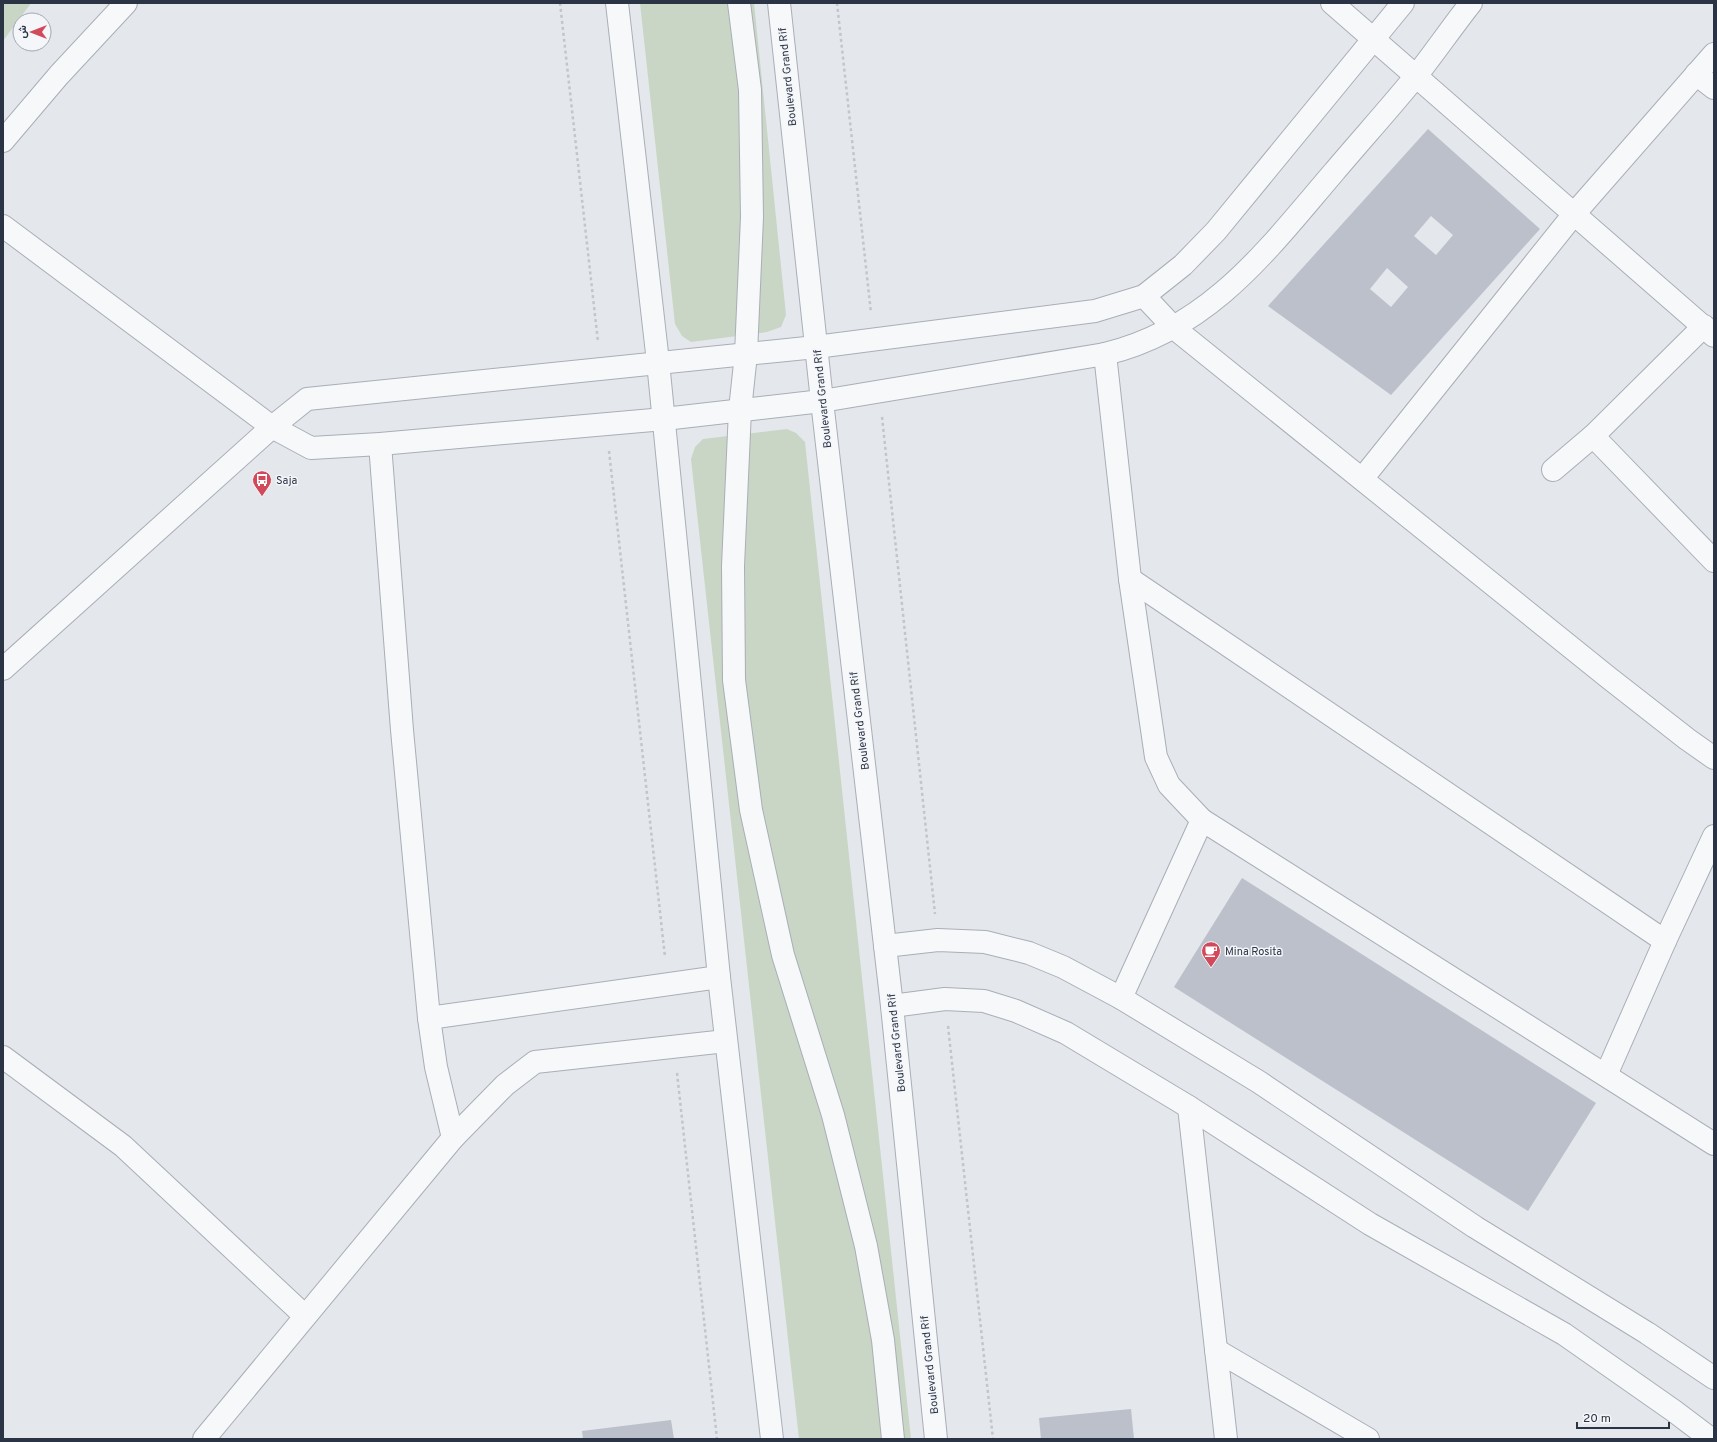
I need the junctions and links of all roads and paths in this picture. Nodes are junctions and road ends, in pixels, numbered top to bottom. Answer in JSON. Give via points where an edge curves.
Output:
{"nodes":[{"id":1,"x":126,"y":3,"type":"edge"},
{"id":2,"x":560,"y":3,"type":"edge"},
{"id":3,"x":617,"y":3,"type":"edge"},
{"id":4,"x":739,"y":3,"type":"edge"},
{"id":5,"x":779,"y":3,"type":"edge"},
{"id":6,"x":837,"y":3,"type":"edge"},
{"id":7,"x":1332,"y":3,"type":"edge"},
{"id":8,"x":1403,"y":3,"type":"edge"},
{"id":9,"x":1470,"y":3,"type":"edge"},
{"id":10,"x":1374,"y":41,"type":"junction"},
{"id":11,"x":1714,"y":54,"type":"edge"},
{"id":12,"x":1696,"y":74,"type":"junction"},
{"id":13,"x":1416,"y":75,"type":"junction"},
{"id":14,"x":1714,"y":88,"type":"edge"},
{"id":15,"x":3,"y":141,"type":"edge"},
{"id":16,"x":1574,"y":214,"type":"junction"},
{"id":17,"x":3,"y":226,"type":"edge"},
{"id":18,"x":1144,"y":296,"type":"junction"},
{"id":19,"x":1174,"y":328,"type":"junction"},
{"id":20,"x":1709,"y":331,"type":"edge"},
{"id":21,"x":874,"y":340,"type":"junction"},
{"id":22,"x":816,"y":347,"type":"junction"},
{"id":23,"x":746,"y":354,"type":"junction"},
{"id":24,"x":1105,"y":354,"type":"junction"},
{"id":25,"x":658,"y":362,"type":"junction"},
{"id":26,"x":601,"y":368,"type":"junction"},
{"id":27,"x":880,"y":391,"type":"junction"},
{"id":28,"x":822,"y":401,"type":"junction"},
{"id":29,"x":740,"y":410,"type":"junction"},
{"id":30,"x":664,"y":419,"type":"junction"},
{"id":31,"x":606,"y":424,"type":"junction"},
{"id":32,"x":272,"y":427,"type":"junction"},
{"id":33,"x":1593,"y":436,"type":"junction"},
{"id":34,"x":380,"y":444,"type":"junction"},
{"id":35,"x":1553,"y":470,"type":"dead end"},
{"id":36,"x":1362,"y":479,"type":"junction"},
{"id":37,"x":1714,"y":561,"type":"edge"},
{"id":38,"x":1130,"y":579,"type":"junction"},
{"id":39,"x":3,"y":669,"type":"edge"},
{"id":40,"x":1714,"y":758,"type":"edge"},
{"id":41,"x":1202,"y":820,"type":"junction"},
{"id":42,"x":1714,"y":836,"type":"edge"},
{"id":43,"x":938,"y":940,"type":"junction"},
{"id":44,"x":1665,"y":941,"type":"junction"},
{"id":45,"x":885,"y":946,"type":"junction"},
{"id":46,"x":719,"y":977,"type":"junction"},
{"id":47,"x":668,"y":984,"type":"junction"},
{"id":48,"x":1121,"y":998,"type":"junction"},
{"id":49,"x":945,"y":999,"type":"junction"},
{"id":50,"x":892,"y":1006,"type":"junction"},
{"id":51,"x":429,"y":1018,"type":"junction"},
{"id":52,"x":726,"y":1041,"type":"junction"},
{"id":53,"x":674,"y":1046,"type":"junction"},
{"id":54,"x":3,"y":1057,"type":"edge"},
{"id":55,"x":1606,"y":1074,"type":"junction"},
{"id":56,"x":1189,"y":1107,"type":"junction"},
{"id":57,"x":453,"y":1138,"type":"junction"},
{"id":58,"x":1714,"y":1144,"type":"edge"},
{"id":59,"x":305,"y":1316,"type":"junction"},
{"id":60,"x":1216,"y":1350,"type":"junction"},
{"id":61,"x":1714,"y":1378,"type":"edge"},
{"id":62,"x":204,"y":1439,"type":"edge"},
{"id":63,"x":717,"y":1439,"type":"edge"},
{"id":64,"x":772,"y":1439,"type":"edge"},
{"id":65,"x":893,"y":1439,"type":"edge"},
{"id":66,"x":936,"y":1439,"type":"edge"},
{"id":67,"x":992,"y":1439,"type":"edge"},
{"id":68,"x":1226,"y":1439,"type":"edge"},
{"id":69,"x":1368,"y":1439,"type":"edge"},
{"id":70,"x":1711,"y":1439,"type":"edge"}],
"edges":[{"from":1,"to":15,"type":"street","via":[[59,75]]},
{"from":2,"to":26,"type":"path"},
{"from":3,"to":25,"type":"street"},
{"from":4,"to":23,"type":"street","via":[[750,98],[752,217]]},
{"from":5,"to":22,"type":"street","name":"Boulevard Grand Rif"},
{"from":6,"to":21,"type":"path"},
{"from":7,"to":10,"type":"street"},
{"from":8,"to":10,"type":"street"},
{"from":9,"to":13,"type":"street"},
{"from":10,"to":13,"type":"street"},
{"from":10,"to":18,"type":"street","via":[[1216,231],[1183,265]]},
{"from":11,"to":12,"type":"street"},
{"from":12,"to":14,"type":"street"},
{"from":12,"to":16,"type":"street"},
{"from":13,"to":16,"type":"street"},
{"from":13,"to":19,"type":"street","via":[[1256,264],[1215,300]]},
{"from":16,"to":20,"type":"street"},
{"from":16,"to":36,"type":"street"},
{"from":17,"to":32,"type":"street"},
{"from":18,"to":19,"type":"street"},
{"from":18,"to":21,"type":"street","via":[[1095,311]]},
{"from":19,"to":24,"type":"street","via":[[1138,345]]},
{"from":19,"to":36,"type":"street"},
{"from":20,"to":33,"type":"street"},
{"from":21,"to":22,"type":"street"},
{"from":22,"to":23,"type":"street"},
{"from":22,"to":28,"type":"street","name":"Boulevard Grand Rif"},
{"from":23,"to":25,"type":"street"},
{"from":23,"to":29,"type":"street"},
{"from":24,"to":27,"type":"street"},
{"from":24,"to":38,"type":"street"},
{"from":25,"to":26,"type":"street"},
{"from":25,"to":30,"type":"street"},
{"from":26,"to":32,"type":"street","via":[[307,399]]},
{"from":27,"to":28,"type":"street"},
{"from":27,"to":43,"type":"path"},
{"from":28,"to":29,"type":"street"},
{"from":28,"to":45,"type":"street","name":"Boulevard Grand Rif"},
{"from":29,"to":30,"type":"street"},
{"from":29,"to":65,"type":"street","via":[[732,566],[734,680],[751,810],[783,955],[833,1116],[866,1246],[883,1340]]},
{"from":30,"to":31,"type":"street"},
{"from":30,"to":46,"type":"street"},
{"from":31,"to":34,"type":"street"},
{"from":31,"to":47,"type":"path"},
{"from":32,"to":34,"type":"street","via":[[311,448]]},
{"from":32,"to":39,"type":"street"},
{"from":33,"to":35,"type":"street"},
{"from":33,"to":37,"type":"street"},
{"from":34,"to":51,"type":"street","via":[[402,730]]},
{"from":36,"to":40,"type":"street","via":[[1681,735]]},
{"from":38,"to":41,"type":"street","via":[[1156,757],[1169,785]]},
{"from":38,"to":44,"type":"street"},
{"from":41,"to":48,"type":"street"},
{"from":41,"to":55,"type":"street"},
{"from":42,"to":44,"type":"street"},
{"from":43,"to":45,"type":"street"},
{"from":43,"to":48,"type":"street","via":[[985,942],[1029,952]]},
{"from":44,"to":55,"type":"street"},
{"from":45,"to":50,"type":"street","name":"Boulevard Grand Rif"},
{"from":46,"to":47,"type":"street"},
{"from":46,"to":52,"type":"street"},
{"from":47,"to":51,"type":"street"},
{"from":48,"to":61,"type":"street","via":[[1259,1082],[1475,1227],[1647,1333]]},
{"from":49,"to":50,"type":"street"},
{"from":49,"to":56,"type":"street","via":[[984,1001],[1016,1011],[1066,1033]]},
{"from":49,"to":67,"type":"path"},
{"from":50,"to":66,"type":"street","name":"Boulevard Grand Rif"},
{"from":51,"to":57,"type":"street","via":[[436,1067]]},
{"from":52,"to":53,"type":"street"},
{"from":52,"to":64,"type":"street"},
{"from":53,"to":57,"type":"street","via":[[535,1062],[505,1085]]},
{"from":53,"to":63,"type":"path"},
{"from":54,"to":59,"type":"street","via":[[122,1146]]},
{"from":55,"to":58,"type":"street"},
{"from":56,"to":60,"type":"street"},
{"from":56,"to":70,"type":"street","via":[[1370,1224],[1564,1334],[1674,1410]]},
{"from":57,"to":59,"type":"street"},
{"from":59,"to":62,"type":"street"},
{"from":60,"to":68,"type":"street"},
{"from":60,"to":69,"type":"street"}]}
